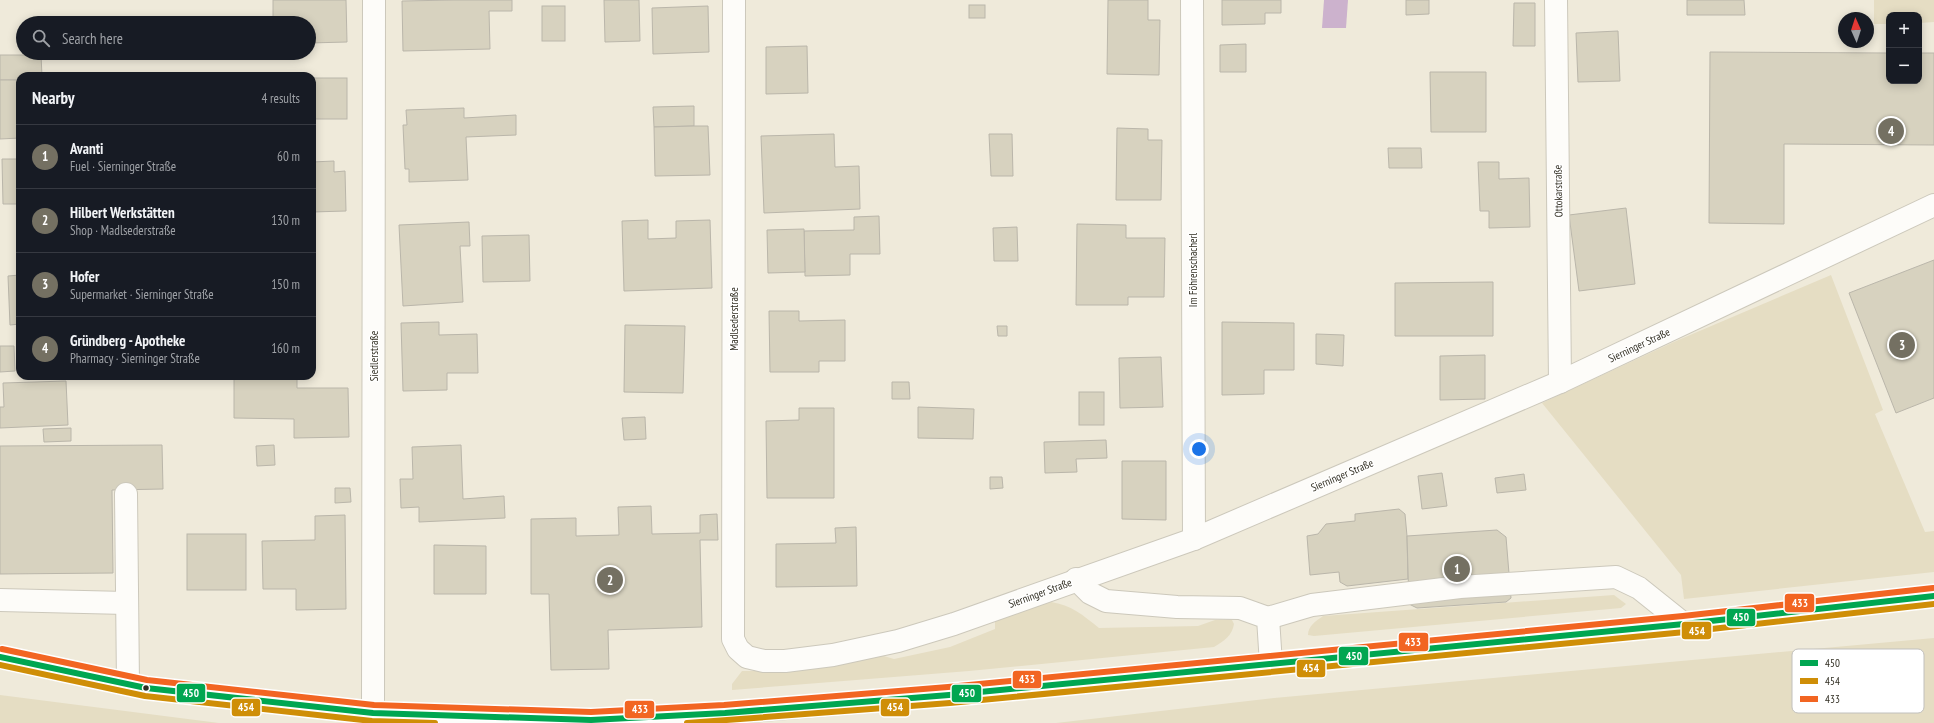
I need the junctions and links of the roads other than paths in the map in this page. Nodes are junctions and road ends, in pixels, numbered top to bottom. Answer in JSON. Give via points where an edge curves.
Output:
{"nodes":[{"id":1,"x":374,"y":0,"type":"edge"},
{"id":2,"x":734,"y":0,"type":"edge"},
{"id":3,"x":1192,"y":0,"type":"edge"},
{"id":4,"x":1556,"y":0,"type":"edge"},
{"id":5,"x":1934,"y":204,"type":"edge"},
{"id":6,"x":1560,"y":382,"type":"junction"},
{"id":7,"x":126,"y":494,"type":"dead end"},
{"id":8,"x":1194,"y":539,"type":"junction"},
{"id":9,"x":1076,"y":580,"type":"junction"},
{"id":10,"x":1934,"y":596,"type":"edge"},
{"id":11,"x":0,"y":600,"type":"edge"},
{"id":12,"x":126,"y":603,"type":"junction"},
{"id":13,"x":1268,"y":618,"type":"junction"},
{"id":14,"x":1684,"y":624,"type":"junction"},
{"id":15,"x":734,"y":639,"type":"joint"},
{"id":16,"x":0,"y":657,"type":"edge"},
{"id":17,"x":1271,"y":664,"type":"junction"},
{"id":18,"x":128,"y":684,"type":"junction"},
{"id":19,"x":373,"y":713,"type":"junction"}],
"edges":[{"from":1,"to":19,"type":"street","name":"Siedlerstraße"},
{"from":2,"to":15,"type":"street","name":"Madlsederstraße"},
{"from":3,"to":8,"type":"street","name":"Im Föhrenschacherl"},
{"from":4,"to":6,"type":"street","name":"Ottokarstraße"},
{"from":5,"to":6,"type":"street","name":"Sierninger Straße"},
{"from":6,"to":8,"type":"street","name":"Sierninger Straße"},
{"from":7,"to":12,"type":"street"},
{"from":8,"to":9,"type":"street","name":"Sierninger Straße"},
{"from":9,"to":13,"type":"street","via":[[1090,593],[1106,602],[1240,608]]},
{"from":9,"to":15,"type":"street","name":"Sierninger Straße","via":[[947,626],[898,641],[833,656],[764,661],[747,657],[738,649]]},
{"from":10,"to":14,"type":"street"},
{"from":11,"to":12,"type":"street"},
{"from":12,"to":18,"type":"street"},
{"from":13,"to":14,"type":"street","via":[[1312,605],[1460,587],[1616,577],[1639,588]]},
{"from":13,"to":17,"type":"street"},
{"from":14,"to":17,"type":"street"},
{"from":16,"to":18,"type":"street"},
{"from":17,"to":19,"type":"street","via":[[949,695],[599,720]]},
{"from":18,"to":19,"type":"street"}]}
